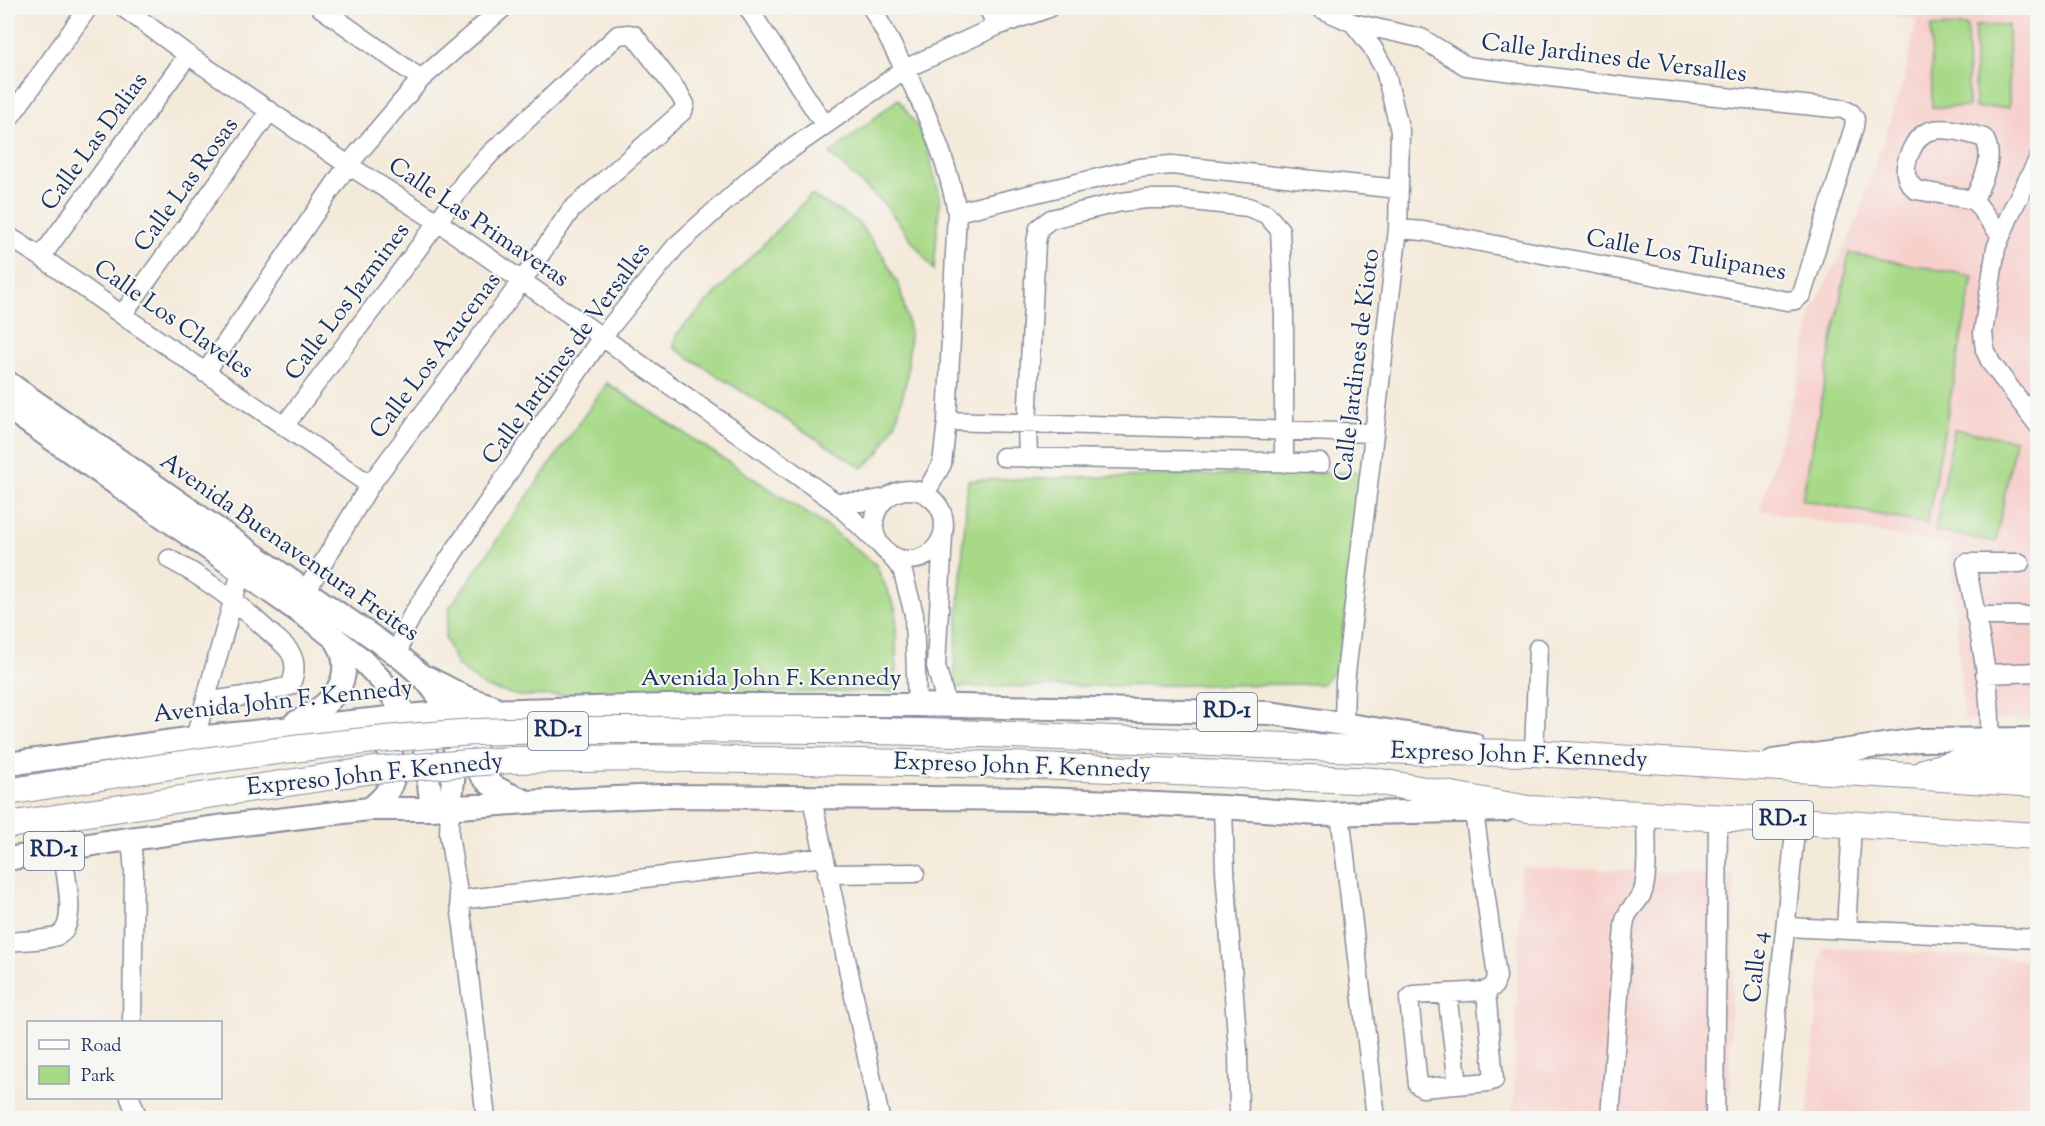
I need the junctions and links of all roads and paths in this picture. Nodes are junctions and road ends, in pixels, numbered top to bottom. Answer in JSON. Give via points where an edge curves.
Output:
{"nodes":[{"id":1,"x":88,"y":8,"type":"edge"},
{"id":2,"x":124,"y":8,"type":"edge"},
{"id":3,"x":321,"y":8,"type":"edge"},
{"id":4,"x":501,"y":8,"type":"edge"},
{"id":5,"x":748,"y":8,"type":"edge"},
{"id":6,"x":872,"y":8,"type":"edge"},
{"id":7,"x":988,"y":8,"type":"edge"},
{"id":8,"x":1049,"y":8,"type":"edge"},
{"id":9,"x":1320,"y":8,"type":"edge"},
{"id":10,"x":1353,"y":23,"type":"junction"},
{"id":11,"x":997,"y":26,"type":"junction"},
{"id":12,"x":629,"y":34,"type":"joint"},
{"id":13,"x":188,"y":55,"type":"junction"},
{"id":14,"x":905,"y":69,"type":"junction"},
{"id":15,"x":421,"y":79,"type":"junction"},
{"id":16,"x":1843,"y":109,"type":"joint"},
{"id":17,"x":270,"y":111,"type":"junction"},
{"id":18,"x":8,"y":120,"type":"edge"},
{"id":19,"x":824,"y":124,"type":"junction"},
{"id":20,"x":2037,"y":159,"type":"edge"},
{"id":21,"x":348,"y":165,"type":"junction"},
{"id":22,"x":1400,"y":189,"type":"junction"},
{"id":23,"x":1974,"y":200,"type":"junction"},
{"id":24,"x":957,"y":212,"type":"junction"},
{"id":25,"x":438,"y":222,"type":"junction"},
{"id":26,"x":1398,"y":229,"type":"junction"},
{"id":27,"x":8,"y":236,"type":"edge"},
{"id":28,"x":2001,"y":236,"type":"junction"},
{"id":29,"x":41,"y":257,"type":"junction"},
{"id":30,"x":522,"y":281,"type":"junction"},
{"id":31,"x":122,"y":315,"type":"junction"},
{"id":32,"x":602,"y":337,"type":"junction"},
{"id":33,"x":205,"y":373,"type":"junction"},
{"id":34,"x":8,"y":383,"type":"edge"},
{"id":35,"x":8,"y":408,"type":"edge"},
{"id":36,"x":947,"y":421,"type":"junction"},
{"id":37,"x":1027,"y":424,"type":"junction"},
{"id":38,"x":2037,"y":425,"type":"edge"},
{"id":39,"x":284,"y":426,"type":"junction"},
{"id":40,"x":1285,"y":430,"type":"junction"},
{"id":41,"x":1374,"y":433,"type":"junction"},
{"id":42,"x":1003,"y":457,"type":"dead end"},
{"id":43,"x":1028,"y":458,"type":"junction"},
{"id":44,"x":1284,"y":463,"type":"junction"},
{"id":45,"x":1321,"y":463,"type":"dead end"},
{"id":46,"x":370,"y":485,"type":"junction"},
{"id":47,"x":926,"y":494,"type":"junction"},
{"id":48,"x":886,"y":498,"type":"junction"},
{"id":49,"x":834,"y":502,"type":"junction"},
{"id":50,"x":944,"y":529,"type":"junction"},
{"id":51,"x":884,"y":549,"type":"junction"},
{"id":52,"x":169,"y":558,"type":"dead end"},
{"id":53,"x":2020,"y":563,"type":"dead end"},
{"id":54,"x":242,"y":572,"type":"junction"},
{"id":55,"x":306,"y":591,"type":"junction"},
{"id":56,"x":234,"y":600,"type":"junction"},
{"id":57,"x":1975,"y":616,"type":"junction"},
{"id":58,"x":2037,"y":616,"type":"edge"},
{"id":59,"x":336,"y":638,"type":"junction"},
{"id":60,"x":1538,"y":648,"type":"dead end"},
{"id":61,"x":398,"y":656,"type":"junction"},
{"id":62,"x":2037,"y":672,"type":"edge"},
{"id":63,"x":1985,"y":674,"type":"junction"},
{"id":64,"x":420,"y":675,"type":"junction"},
{"id":65,"x":205,"y":702,"type":"junction"},
{"id":66,"x":917,"y":705,"type":"junction"},
{"id":67,"x":947,"y":706,"type":"junction"},
{"id":68,"x":506,"y":710,"type":"junction"},
{"id":69,"x":448,"y":712,"type":"junction"},
{"id":70,"x":407,"y":716,"type":"junction"},
{"id":71,"x":358,"y":721,"type":"junction"},
{"id":72,"x":1344,"y":724,"type":"junction"},
{"id":73,"x":284,"y":729,"type":"junction"},
{"id":74,"x":195,"y":738,"type":"junction"},
{"id":75,"x":2037,"y":739,"type":"edge"},
{"id":76,"x":1990,"y":740,"type":"junction"},
{"id":77,"x":1534,"y":753,"type":"junction"},
{"id":78,"x":2037,"y":763,"type":"edge"},
{"id":79,"x":8,"y":764,"type":"edge"},
{"id":80,"x":1738,"y":766,"type":"junction"},
{"id":81,"x":1906,"y":776,"type":"junction"},
{"id":82,"x":2037,"y":784,"type":"edge"},
{"id":83,"x":8,"y":792,"type":"edge"},
{"id":84,"x":812,"y":799,"type":"junction"},
{"id":85,"x":527,"y":802,"type":"junction"},
{"id":86,"x":1223,"y":807,"type":"junction"},
{"id":87,"x":441,"y":808,"type":"junction"},
{"id":88,"x":369,"y":809,"type":"junction"},
{"id":89,"x":1528,"y":809,"type":"junction"},
{"id":90,"x":1474,"y":812,"type":"junction"},
{"id":91,"x":1340,"y":814,"type":"junction"},
{"id":92,"x":1646,"y":814,"type":"junction"},
{"id":93,"x":1718,"y":818,"type":"junction"},
{"id":94,"x":1796,"y":821,"type":"junction"},
{"id":95,"x":8,"y":825,"type":"edge"},
{"id":96,"x":1852,"y":825,"type":"junction"},
{"id":97,"x":2037,"y":836,"type":"edge"},
{"id":98,"x":131,"y":839,"type":"junction"},
{"id":99,"x":62,"y":849,"type":"junction"},
{"id":100,"x":8,"y":859,"type":"edge"},
{"id":101,"x":826,"y":866,"type":"junction"},
{"id":102,"x":915,"y":873,"type":"dead end"},
{"id":103,"x":459,"y":900,"type":"junction"},
{"id":104,"x":1786,"y":927,"type":"junction"},
{"id":105,"x":1846,"y":929,"type":"junction"},
{"id":106,"x":2037,"y":939,"type":"edge"},
{"id":107,"x":8,"y":942,"type":"edge"},
{"id":108,"x":1486,"y":991,"type":"junction"},
{"id":109,"x":1447,"y":993,"type":"junction"},
{"id":110,"x":132,"y":1021,"type":"edge"},
{"id":111,"x":1458,"y":1085,"type":"junction"},
{"id":112,"x":130,"y":1099,"type":"edge"},
{"id":113,"x":138,"y":1119,"type":"edge"},
{"id":114,"x":486,"y":1119,"type":"edge"},
{"id":115,"x":880,"y":1119,"type":"edge"},
{"id":116,"x":1239,"y":1119,"type":"edge"},
{"id":117,"x":1376,"y":1119,"type":"edge"},
{"id":118,"x":1610,"y":1119,"type":"edge"},
{"id":119,"x":1715,"y":1119,"type":"edge"},
{"id":120,"x":1766,"y":1119,"type":"edge"}],
"edges":[{"from":1,"to":18,"type":"street"},
{"from":2,"to":13,"type":"street","name":"Calle Las Primaveras"},
{"from":3,"to":15,"type":"street"},
{"from":4,"to":15,"type":"street"},
{"from":5,"to":19,"type":"street"},
{"from":6,"to":14,"type":"street"},
{"from":7,"to":11,"type":"street"},
{"from":8,"to":11,"type":"street","name":"Calle Jardines de Versalles"},
{"from":9,"to":10,"type":"street","name":"Calle Jardines de Versalles"},
{"from":10,"to":16,"type":"street","name":"Calle Jardines de Versalles","via":[[1421,38],[1466,66]]},
{"from":10,"to":22,"type":"street","name":"Calle Jardines de Kioto","via":[[1385,70],[1400,131]]},
{"from":11,"to":14,"type":"street","name":"Calle Jardines de Versalles"},
{"from":12,"to":25,"type":"street","name":"Calle Los Jazmines","via":[[618,35],[492,152],[465,181]]},
{"from":12,"to":30,"type":"street","name":"Calle Los Azucenas","via":[[680,95],[685,104],[683,111],[571,210]]},
{"from":13,"to":17,"type":"street","name":"Calle Las Primaveras"},
{"from":13,"to":29,"type":"street","name":"Calle Las Dalias"},
{"from":14,"to":19,"type":"street","name":"Calle Jardines de Versalles"},
{"from":14,"to":24,"type":"street","via":[[933,128],[951,178]]},
{"from":15,"to":21,"type":"street"},
{"from":16,"to":26,"type":"street","name":"Calle Los Tulipanes","via":[[1855,119],[1854,127],[1802,294],[1795,300]]},
{"from":17,"to":21,"type":"street","name":"Calle Las Primaveras"},
{"from":17,"to":31,"type":"street","name":"Calle Las Rosas"},
{"from":19,"to":32,"type":"street","name":"Calle Jardines de Versalles","via":[[757,173],[676,246]]},
{"from":20,"to":28,"type":"street"},
{"from":21,"to":25,"type":"street","name":"Calle Las Primaveras"},
{"from":21,"to":33,"type":"street"},
{"from":22,"to":24,"type":"street","via":[[1171,165],[1140,168]]},
{"from":22,"to":26,"type":"street","name":"Calle Jardines de Kioto"},
{"from":23,"to":23,"type":"street","via":[[1990,157],[1984,138],[1938,130],[1923,134],[1914,144],[1908,161],[1909,184],[1916,190]]},
{"from":23,"to":28,"type":"street"},
{"from":24,"to":36,"type":"street"},
{"from":25,"to":30,"type":"street","name":"Calle Las Primaveras"},
{"from":25,"to":39,"type":"street","name":"Calle Los Jazmines"},
{"from":26,"to":41,"type":"street","name":"Calle Jardines de Kioto"},
{"from":27,"to":29,"type":"street","name":"Calle Los Claveles"},
{"from":28,"to":38,"type":"street","via":[[1983,333],[1985,350]]},
{"from":29,"to":31,"type":"street","name":"Calle Los Claveles"},
{"from":30,"to":32,"type":"street","name":"Calle Las Primaveras"},
{"from":30,"to":46,"type":"street","name":"Calle Los Azucenas"},
{"from":31,"to":33,"type":"street","name":"Calle Los Claveles"},
{"from":32,"to":49,"type":"street","name":"Calle Las Primaveras"},
{"from":32,"to":61,"type":"street","name":"Calle Jardines de Versalles","via":[[413,614]]},
{"from":33,"to":39,"type":"street","name":"Calle Los Claveles"},
{"from":34,"to":55,"type":"main road","name":"Avenida Buenaventura Freites"},
{"from":35,"to":54,"type":"main road","name":"Avenida Buenaventura Freites"},
{"from":36,"to":37,"type":"street"},
{"from":36,"to":47,"type":"street","via":[[942,464]]},
{"from":37,"to":40,"type":"street"},
{"from":37,"to":40,"type":"street","via":[[1039,228],[1051,219],[1121,202],[1174,199],[1248,207],[1266,214],[1280,230]]},
{"from":37,"to":43,"type":"street"},
{"from":39,"to":46,"type":"street","name":"Calle Los Claveles"},
{"from":40,"to":41,"type":"street"},
{"from":40,"to":44,"type":"street"},
{"from":41,"to":72,"type":"street","name":"Calle Jardines de Kioto","via":[[1345,682]]},
{"from":42,"to":43,"type":"street"},
{"from":43,"to":44,"type":"street"},
{"from":44,"to":45,"type":"street"},
{"from":46,"to":55,"type":"street","name":"Calle Los Azucenas"},
{"from":47,"to":48,"type":"street","via":[[905,490]]},
{"from":47,"to":50,"type":"street","via":[[940,509]]},
{"from":48,"to":49,"type":"street"},
{"from":48,"to":51,"type":"street","via":[[875,515],[875,536]]},
{"from":49,"to":51,"type":"street","name":"Calle Las Primaveras"},
{"from":50,"to":51,"type":"street","via":[[933,550],[923,557],[905,559]]},
{"from":50,"to":67,"type":"street","via":[[936,666]]},
{"from":51,"to":66,"type":"street","name":"Calle Las Primaveras","via":[[902,569],[914,614]]},
{"from":52,"to":56,"type":"street"},
{"from":53,"to":57,"type":"street","via":[[1966,563]]},
{"from":54,"to":56,"type":"street"},
{"from":54,"to":59,"type":"main road","name":"Avenida Buenaventura Freites"},
{"from":55,"to":61,"type":"main road","name":"Avenida Buenaventura Freites"},
{"from":56,"to":65,"type":"street"},
{"from":56,"to":65,"type":"street","via":[[290,651],[295,675],[290,686]]},
{"from":57,"to":58,"type":"street"},
{"from":57,"to":63,"type":"street"},
{"from":59,"to":70,"type":"main road","name":"Avenida Buenaventura Freites","via":[[382,681]]},
{"from":59,"to":73,"type":"main road","via":[[344,669],[334,696],[327,705]]},
{"from":60,"to":77,"type":"street"},
{"from":61,"to":64,"type":"main road","name":"Avenida Buenaventura Freites"},
{"from":62,"to":63,"type":"street"},
{"from":63,"to":76,"type":"street"},
{"from":64,"to":68,"type":"main road","via":[[466,698]]},
{"from":64,"to":69,"type":"main road","name":"Avenida Buenaventura Freites"},
{"from":65,"to":74,"type":"street"},
{"from":66,"to":67,"type":"main road","name":"Avenida John F. Kennedy","number":"RD-1"},
{"from":66,"to":68,"type":"main road","name":"Avenida John F. Kennedy","number":"RD-1"},
{"from":67,"to":72,"type":"main road","name":"Avenida John F. Kennedy","number":"RD-1","via":[[1270,713]]},
{"from":68,"to":69,"type":"main road","name":"Avenida John F. Kennedy","number":"RD-1"},
{"from":68,"to":85,"type":"main road","via":[[477,736],[474,759],[487,781]]},
{"from":69,"to":70,"type":"main road","name":"Avenida John F. Kennedy","number":"RD-1"},
{"from":69,"to":87,"type":"main road","name":"Avenida Buenaventura Freites","via":[[457,742]]},
{"from":70,"to":71,"type":"main road","name":"Avenida John F. Kennedy","number":"RD-1"},
{"from":70,"to":87,"type":"main road","name":"Avenida Buenaventura Freites","via":[[424,741]]},
{"from":71,"to":73,"type":"main road","name":"Avenida John F. Kennedy","number":"RD-1"},
{"from":71,"to":88,"type":"main road","via":[[379,737],[393,761],[389,792]]},
{"from":72,"to":77,"type":"main road","name":"Avenida John F. Kennedy","number":"RD-1"},
{"from":73,"to":74,"type":"main road","name":"Avenida John F. Kennedy","number":"RD-1"},
{"from":74,"to":79,"type":"main road","name":"Avenida John F. Kennedy","number":"RD-1"},
{"from":75,"to":76,"type":"main road","number":"RD-1"},
{"from":76,"to":80,"type":"main road","number":"RD-1","via":[[1918,740]]},
{"from":77,"to":80,"type":"highway","name":"Expreso John F. Kennedy","number":"RD-1"},
{"from":77,"to":83,"type":"highway","name":"Expreso John F. Kennedy","number":"RD-1","bridge":true,"via":[[970,732],[690,729],[461,733],[234,757]]},
{"from":78,"to":81,"type":"highway","via":[[1968,760]]},
{"from":80,"to":81,"type":"highway","number":"RD-1"},
{"from":81,"to":82,"type":"highway","number":"RD-1"},
{"from":84,"to":85,"type":"main road","number":"RD-1","via":[[661,796]]},
{"from":84,"to":86,"type":"main road","number":"RD-1","via":[[1043,799]]},
{"from":84,"to":101,"type":"street"},
{"from":85,"to":87,"type":"main road","number":"RD-1"},
{"from":86,"to":91,"type":"main road","number":"RD-1"},
{"from":86,"to":116,"type":"street"},
{"from":87,"to":88,"type":"main road","number":"RD-1"},
{"from":87,"to":103,"type":"street"},
{"from":88,"to":98,"type":"main road","number":"RD-1"},
{"from":89,"to":90,"type":"main road","number":"RD-1"},
{"from":89,"to":92,"type":"highway","name":"Expreso John F. Kennedy","number":"RD-1"},
{"from":89,"to":95,"type":"highway","name":"Expreso John F. Kennedy","number":"RD-1","bridge":true,"via":[[1375,781],[1011,765],[645,758],[511,760],[374,771]]},
{"from":90,"to":91,"type":"main road","number":"RD-1"},
{"from":90,"to":108,"type":"street","via":[[1497,976],[1494,986]]},
{"from":91,"to":117,"type":"street"},
{"from":92,"to":93,"type":"highway","name":"Expreso John F. Kennedy","number":"RD-1"},
{"from":92,"to":118,"type":"street","via":[[1645,880],[1641,894],[1625,916]]},
{"from":93,"to":94,"type":"highway","name":"Expreso John F. Kennedy","number":"RD-1"},
{"from":93,"to":119,"type":"street"},
{"from":94,"to":96,"type":"highway","name":"Expreso John F. Kennedy","number":"RD-1"},
{"from":94,"to":104,"type":"street","name":"Calle 4"},
{"from":96,"to":97,"type":"highway","name":"Expreso John F. Kennedy","number":"RD-1"},
{"from":96,"to":105,"type":"street"},
{"from":98,"to":99,"type":"main road","number":"RD-1"},
{"from":98,"to":110,"type":"street"},
{"from":99,"to":100,"type":"main road","number":"RD-1"},
{"from":99,"to":107,"type":"street","via":[[70,919],[66,928],[58,936]]},
{"from":101,"to":102,"type":"street"},
{"from":101,"to":103,"type":"street"},
{"from":101,"to":115,"type":"street"},
{"from":103,"to":114,"type":"street"},
{"from":104,"to":105,"type":"street"},
{"from":104,"to":120,"type":"street","name":"Calle 4"},
{"from":105,"to":106,"type":"street"},
{"from":108,"to":109,"type":"street"},
{"from":108,"to":111,"type":"street","via":[[1494,1080]]},
{"from":109,"to":111,"type":"street"},
{"from":109,"to":111,"type":"street","via":[[1413,995],[1409,999],[1416,1081],[1423,1088]]},
{"from":112,"to":113,"type":"street"}]}
